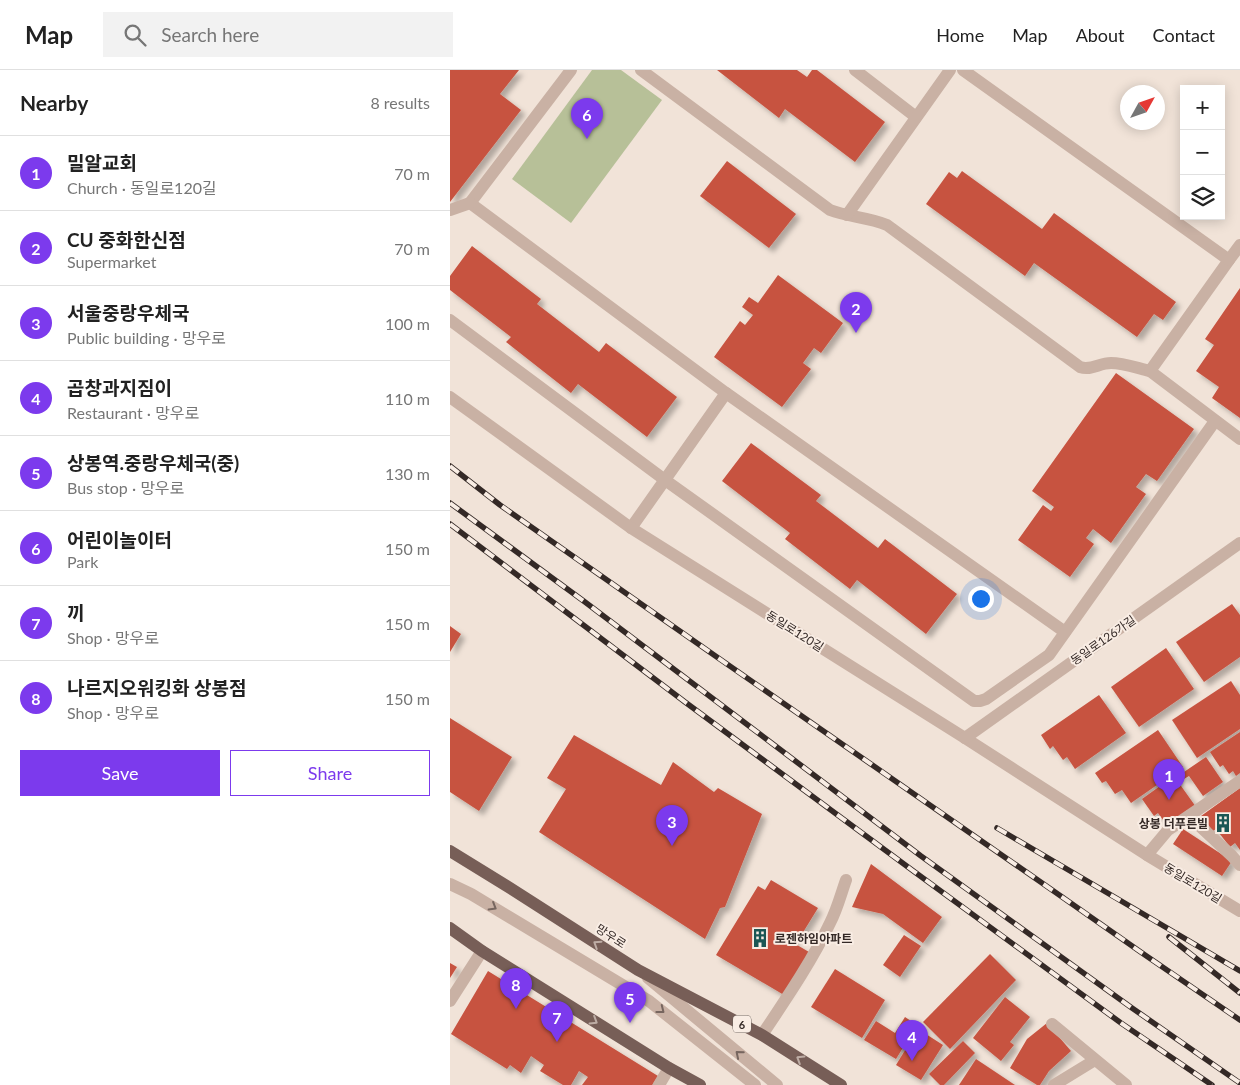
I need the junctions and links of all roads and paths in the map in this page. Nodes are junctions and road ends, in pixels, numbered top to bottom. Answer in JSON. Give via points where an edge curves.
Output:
{"nodes":[{"id":1,"x":571,"y":70,"type":"edge"},
{"id":2,"x":641,"y":70,"type":"edge"},
{"id":3,"x":855,"y":70,"type":"edge"},
{"id":4,"x":950,"y":70,"type":"edge"},
{"id":5,"x":963,"y":70,"type":"edge"},
{"id":6,"x":916,"y":117,"type":"junction"},
{"id":7,"x":470,"y":203,"type":"junction"},
{"id":8,"x":450,"y":210,"type":"edge"},
{"id":9,"x":847,"y":215,"type":"junction"},
{"id":10,"x":1240,"y":245,"type":"edge"},
{"id":11,"x":1229,"y":260,"type":"junction"},
{"id":12,"x":450,"y":320,"type":"edge"},
{"id":13,"x":1150,"y":371,"type":"junction"},
{"id":14,"x":726,"y":393,"type":"junction"},
{"id":15,"x":450,"y":397,"type":"edge"},
{"id":16,"x":1215,"y":421,"type":"junction"},
{"id":17,"x":1240,"y":439,"type":"edge"},
{"id":18,"x":665,"y":480,"type":"junction"},
{"id":19,"x":631,"y":528,"type":"junction"},
{"id":20,"x":1240,"y":543,"type":"edge"},
{"id":21,"x":1066,"y":632,"type":"junction"},
{"id":22,"x":966,"y":738,"type":"junction"},
{"id":23,"x":1240,"y":781,"type":"edge"},
{"id":24,"x":1189,"y":816,"type":"junction"},
{"id":25,"x":450,"y":851,"type":"edge"},
{"id":26,"x":1147,"y":855,"type":"junction"},
{"id":27,"x":1240,"y":865,"type":"edge"},
{"id":28,"x":846,"y":880,"type":"dead end"},
{"id":29,"x":450,"y":884,"type":"edge"},
{"id":30,"x":1240,"y":911,"type":"edge"},
{"id":31,"x":450,"y":928,"type":"edge"},
{"id":32,"x":482,"y":951,"type":"junction"},
{"id":33,"x":638,"y":970,"type":"junction"},
{"id":34,"x":450,"y":1001,"type":"edge"},
{"id":35,"x":1052,"y":1024,"type":"dead end"},
{"id":36,"x":762,"y":1035,"type":"junction"},
{"id":37,"x":1095,"y":1060,"type":"junction"},
{"id":38,"x":669,"y":1068,"type":"junction"},
{"id":39,"x":659,"y":1085,"type":"edge"},
{"id":40,"x":700,"y":1085,"type":"edge"},
{"id":41,"x":755,"y":1085,"type":"edge"},
{"id":42,"x":777,"y":1085,"type":"edge"},
{"id":43,"x":841,"y":1085,"type":"edge"},
{"id":44,"x":1054,"y":1085,"type":"edge"},
{"id":45,"x":1126,"y":1085,"type":"edge"}],
"edges":[{"from":1,"to":7,"type":"street"},
{"from":2,"to":9,"type":"street","via":[[830,210]]},
{"from":3,"to":6,"type":"street"},
{"from":4,"to":6,"type":"street"},
{"from":5,"to":11,"type":"street"},
{"from":6,"to":9,"type":"street"},
{"from":7,"to":8,"type":"street"},
{"from":7,"to":14,"type":"street"},
{"from":9,"to":13,"type":"street","via":[[887,225],[1080,367],[1090,369],[1114,362]]},
{"from":10,"to":11,"type":"street"},
{"from":11,"to":13,"type":"street"},
{"from":12,"to":18,"type":"street"},
{"from":13,"to":16,"type":"street"},
{"from":14,"to":18,"type":"street"},
{"from":14,"to":21,"type":"street"},
{"from":15,"to":19,"type":"street","name":"동일로120길"},
{"from":16,"to":17,"type":"street"},
{"from":16,"to":21,"type":"street"},
{"from":18,"to":19,"type":"street"},
{"from":18,"to":21,"type":"street","via":[[974,701],[986,699],[1044,660]]},
{"from":19,"to":22,"type":"street","name":"동일로120길"},
{"from":20,"to":22,"type":"street","name":"동일로126가길"},
{"from":22,"to":26,"type":"street","name":"동일로120길"},
{"from":23,"to":24,"type":"street"},
{"from":24,"to":26,"type":"street"},
{"from":24,"to":27,"type":"street"},
{"from":33,"to":25,"type":"main road","name":"망우로","number":"6","one_way":true},
{"from":26,"to":30,"type":"street","name":"동일로120길"},
{"from":28,"to":36,"type":"street","via":[[822,940]]},
{"from":29,"to":41,"type":"street","one_way":true,"via":[[649,1001]]},
{"from":31,"to":32,"type":"main road"},
{"from":32,"to":34,"type":"street"},
{"from":32,"to":38,"type":"main road","one_way":true},
{"from":33,"to":36,"type":"main road","name":"망우로","number":"6"},
{"from":42,"to":33,"type":"street","one_way":true},
{"from":35,"to":37,"type":"street"},
{"from":43,"to":36,"type":"main road","name":"망우로","number":"6","one_way":true},
{"from":37,"to":44,"type":"street"},
{"from":37,"to":45,"type":"street"},
{"from":38,"to":39,"type":"street"},
{"from":38,"to":40,"type":"main road"}]}
